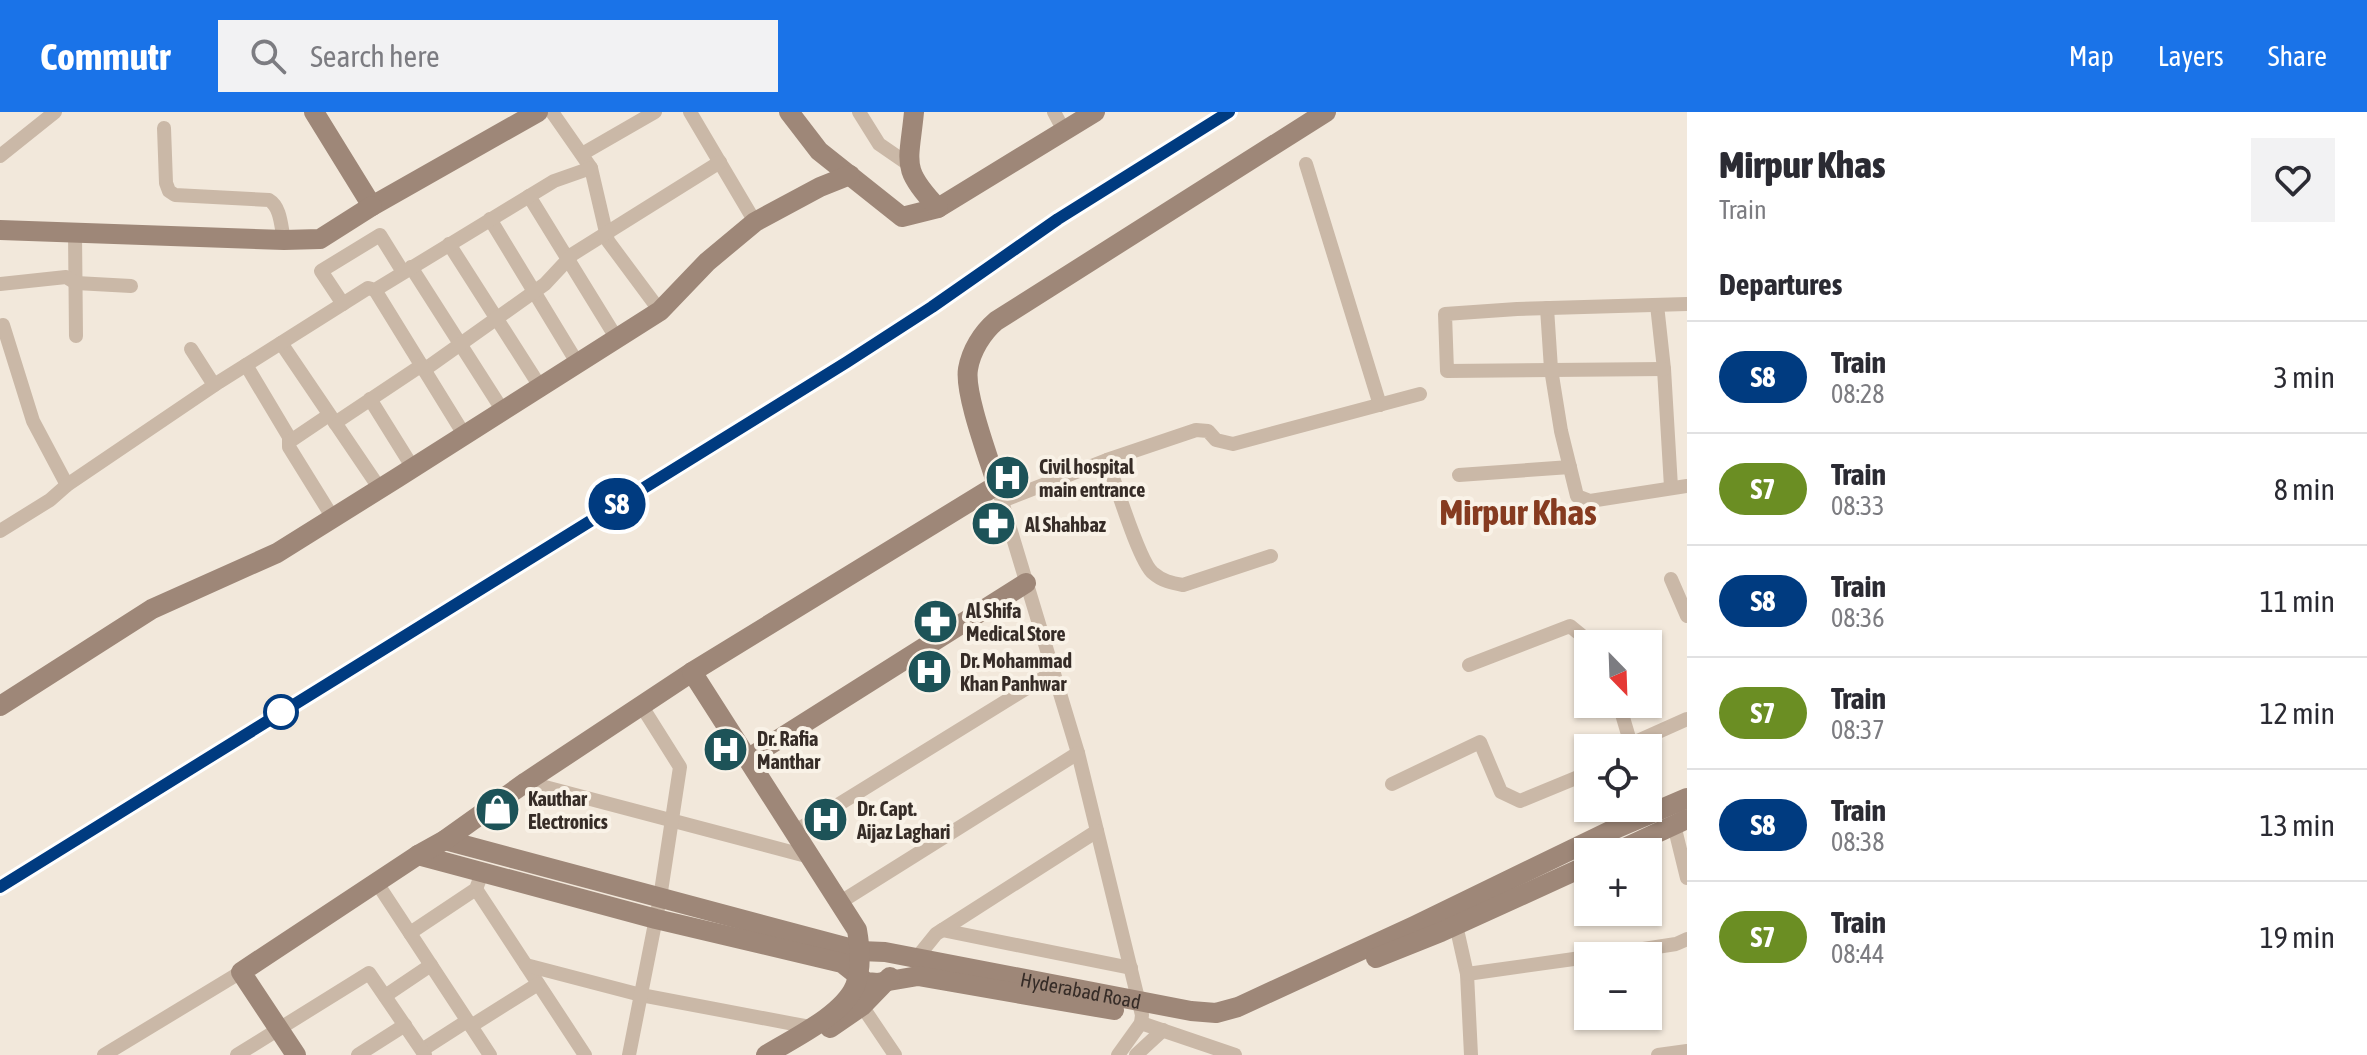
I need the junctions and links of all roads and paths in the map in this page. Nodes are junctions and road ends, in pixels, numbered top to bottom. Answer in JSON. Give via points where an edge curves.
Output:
{"nodes":[{"id":1,"x":55,"y":112,"type":"edge"},
{"id":2,"x":314,"y":112,"type":"edge"},
{"id":3,"x":655,"y":112,"type":"edge"},
{"id":4,"x":690,"y":112,"type":"edge"},
{"id":5,"x":789,"y":112,"type":"edge"},
{"id":6,"x":859,"y":112,"type":"edge"},
{"id":7,"x":914,"y":112,"type":"edge"},
{"id":8,"x":1054,"y":112,"type":"edge"},
{"id":9,"x":1095,"y":112,"type":"edge"},
{"id":10,"x":1326,"y":112,"type":"edge"},
{"id":11,"x":539,"y":113,"type":"edge"},
{"id":12,"x":164,"y":128,"type":"dead end"},
{"id":13,"x":1064,"y":131,"type":"junction"},
{"id":14,"x":582,"y":154,"type":"junction"},
{"id":15,"x":0,"y":156,"type":"edge"},
{"id":16,"x":720,"y":162,"type":"junction"},
{"id":17,"x":908,"y":164,"type":"junction"},
{"id":18,"x":1306,"y":164,"type":"dead end"},
{"id":19,"x":591,"y":168,"type":"junction"},
{"id":20,"x":850,"y":175,"type":"junction"},
{"id":21,"x":529,"y":196,"type":"junction"},
{"id":22,"x":372,"y":206,"type":"junction"},
{"id":23,"x":938,"y":208,"type":"junction"},
{"id":24,"x":490,"y":219,"type":"junction"},
{"id":25,"x":350,"y":220,"type":"junction"},
{"id":26,"x":755,"y":222,"type":"junction"},
{"id":27,"x":0,"y":230,"type":"edge"},
{"id":28,"x":75,"y":233,"type":"junction"},
{"id":29,"x":606,"y":234,"type":"junction"},
{"id":30,"x":284,"y":240,"type":"junction"},
{"id":31,"x":365,"y":244,"type":"junction"},
{"id":32,"x":449,"y":244,"type":"junction"},
{"id":33,"x":567,"y":261,"type":"junction"},
{"id":34,"x":407,"y":270,"type":"junction"},
{"id":35,"x":76,"y":283,"type":"junction"},
{"id":36,"x":0,"y":284,"type":"edge"},
{"id":37,"x":131,"y":286,"type":"dead end"},
{"id":38,"x":375,"y":290,"type":"junction"},
{"id":39,"x":533,"y":293,"type":"junction"},
{"id":40,"x":343,"y":304,"type":"junction"},
{"id":41,"x":1687,"y":304,"type":"edge"},
{"id":42,"x":1657,"y":305,"type":"junction"},
{"id":43,"x":1547,"y":308,"type":"junction"},
{"id":44,"x":660,"y":311,"type":"junction"},
{"id":45,"x":497,"y":319,"type":"junction"},
{"id":46,"x":3,"y":325,"type":"dead end"},
{"id":47,"x":76,"y":336,"type":"dead end"},
{"id":48,"x":617,"y":339,"type":"junction"},
{"id":49,"x":281,"y":343,"type":"junction"},
{"id":50,"x":460,"y":344,"type":"junction"},
{"id":51,"x":191,"y":349,"type":"dead end"},
{"id":52,"x":578,"y":364,"type":"junction"},
{"id":53,"x":246,"y":365,"type":"junction"},
{"id":54,"x":423,"y":367,"type":"junction"},
{"id":55,"x":1551,"y":369,"type":"junction"},
{"id":56,"x":1664,"y":369,"type":"junction"},
{"id":57,"x":214,"y":385,"type":"junction"},
{"id":58,"x":541,"y":388,"type":"junction"},
{"id":59,"x":1420,"y":394,"type":"dead end"},
{"id":60,"x":370,"y":399,"type":"junction"},
{"id":61,"x":1380,"y":405,"type":"junction"},
{"id":62,"x":503,"y":411,"type":"junction"},
{"id":63,"x":332,"y":419,"type":"junction"},
{"id":64,"x":465,"y":436,"type":"junction"},
{"id":65,"x":289,"y":442,"type":"junction"},
{"id":66,"x":1107,"y":460,"type":"junction"},
{"id":67,"x":1570,"y":467,"type":"junction"},
{"id":68,"x":413,"y":468,"type":"junction"},
{"id":69,"x":1459,"y":475,"type":"dead end"},
{"id":70,"x":67,"y":485,"type":"junction"},
{"id":71,"x":1683,"y":487,"type":"edge"},
{"id":72,"x":380,"y":489,"type":"junction"},
{"id":73,"x":999,"y":493,"type":"junction"},
{"id":74,"x":333,"y":518,"type":"junction"},
{"id":75,"x":0,"y":531,"type":"edge"},
{"id":76,"x":1271,"y":556,"type":"dead end"},
{"id":77,"x":1671,"y":579,"type":"dead end"},
{"id":78,"x":1026,"y":583,"type":"junction"},
{"id":79,"x":1687,"y":616,"type":"edge"},
{"id":80,"x":1575,"y":630,"type":"edge"},
{"id":81,"x":1469,"y":665,"type":"dead end"},
{"id":82,"x":692,"y":672,"type":"junction"},
{"id":83,"x":1053,"y":672,"type":"junction"},
{"id":84,"x":641,"y":705,"type":"junction"},
{"id":85,"x":0,"y":706,"type":"edge"},
{"id":86,"x":1687,"y":719,"type":"edge"},
{"id":87,"x":1656,"y":734,"type":"edge"},
{"id":88,"x":1078,"y":753,"type":"junction"},
{"id":89,"x":749,"y":758,"type":"junction"},
{"id":90,"x":1574,"y":779,"type":"edge"},
{"id":91,"x":526,"y":782,"type":"junction"},
{"id":92,"x":1392,"y":784,"type":"dead end"},
{"id":93,"x":1687,"y":798,"type":"edge"},
{"id":94,"x":1662,"y":804,"type":"edge"},
{"id":95,"x":671,"y":822,"type":"junction"},
{"id":96,"x":1625,"y":822,"type":"edge"},
{"id":97,"x":1681,"y":822,"type":"edge"},
{"id":98,"x":1097,"y":831,"type":"junction"},
{"id":99,"x":794,"y":832,"type":"junction"},
{"id":100,"x":1646,"y":838,"type":"edge"},
{"id":101,"x":445,"y":840,"type":"junction"},
{"id":102,"x":418,"y":855,"type":"junction"},
{"id":103,"x":810,"y":857,"type":"junction"},
{"id":104,"x":1574,"y":871,"type":"edge"},
{"id":105,"x":1687,"y":878,"type":"edge"},
{"id":106,"x":479,"y":880,"type":"junction"},
{"id":107,"x":377,"y":883,"type":"junction"},
{"id":108,"x":660,"y":898,"type":"junction"},
{"id":109,"x":839,"y":903,"type":"junction"},
{"id":110,"x":656,"y":919,"type":"junction"},
{"id":111,"x":1456,"y":925,"type":"junction"},
{"id":112,"x":942,"y":930,"type":"junction"},
{"id":113,"x":410,"y":933,"type":"junction"},
{"id":114,"x":1687,"y":939,"type":"edge"},
{"id":115,"x":1662,"y":946,"type":"edge"},
{"id":116,"x":860,"y":951,"type":"junction"},
{"id":117,"x":890,"y":954,"type":"junction"},
{"id":118,"x":1574,"y":959,"type":"edge"},
{"id":119,"x":915,"y":960,"type":"junction"},
{"id":120,"x":431,"y":965,"type":"junction"},
{"id":121,"x":526,"y":965,"type":"junction"},
{"id":122,"x":1131,"y":968,"type":"junction"},
{"id":123,"x":241,"y":972,"type":"junction"},
{"id":124,"x":858,"y":974,"type":"junction"},
{"id":125,"x":1467,"y":974,"type":"junction"},
{"id":126,"x":887,"y":981,"type":"junction"},
{"id":127,"x":538,"y":984,"type":"junction"},
{"id":128,"x":641,"y":995,"type":"junction"},
{"id":129,"x":385,"y":996,"type":"junction"},
{"id":130,"x":862,"y":1006,"type":"junction"},
{"id":131,"x":1141,"y":1013,"type":"junction"},
{"id":132,"x":469,"y":1023,"type":"junction"},
{"id":133,"x":405,"y":1025,"type":"junction"},
{"id":134,"x":810,"y":1027,"type":"junction"},
{"id":135,"x":279,"y":1029,"type":"junction"},
{"id":136,"x":1163,"y":1030,"type":"junction"},
{"id":137,"x":1687,"y":1051,"type":"edge"},
{"id":138,"x":423,"y":1052,"type":"edge"},
{"id":139,"x":488,"y":1054,"type":"edge"},
{"id":140,"x":104,"y":1055,"type":"edge"},
{"id":141,"x":237,"y":1055,"type":"edge"},
{"id":142,"x":296,"y":1055,"type":"edge"},
{"id":143,"x":358,"y":1055,"type":"edge"},
{"id":144,"x":585,"y":1055,"type":"edge"},
{"id":145,"x":629,"y":1055,"type":"edge"},
{"id":146,"x":766,"y":1055,"type":"edge"},
{"id":147,"x":788,"y":1055,"type":"edge"},
{"id":148,"x":895,"y":1055,"type":"edge"},
{"id":149,"x":1118,"y":1055,"type":"edge"},
{"id":150,"x":1136,"y":1055,"type":"edge"},
{"id":151,"x":1235,"y":1055,"type":"edge"},
{"id":152,"x":1471,"y":1055,"type":"edge"},
{"id":153,"x":1658,"y":1055,"type":"edge"}],
"edges":[{"from":1,"to":15,"type":"street"},
{"from":2,"to":22,"type":"main road"},
{"from":3,"to":14,"type":"street"},
{"from":4,"to":16,"type":"street"},
{"from":5,"to":20,"type":"main road","via":[[819,151]]},
{"from":6,"to":17,"type":"street","via":[[879,144]]},
{"from":7,"to":17,"type":"main road"},
{"from":8,"to":13,"type":"street"},
{"from":9,"to":13,"type":"main road"},
{"from":10,"to":73,"type":"main road","via":[[986,329],[967,371],[968,391]]},
{"from":11,"to":14,"type":"street"},
{"from":11,"to":22,"type":"main road"},
{"from":12,"to":30,"type":"street","via":[[169,191],[269,200],[278,209]]},
{"from":13,"to":23,"type":"main road"},
{"from":14,"to":19,"type":"street"},
{"from":16,"to":26,"type":"street"},
{"from":16,"to":29,"type":"street"},
{"from":17,"to":23,"type":"main road","via":[[916,183]]},
{"from":18,"to":61,"type":"street"},
{"from":19,"to":21,"type":"street"},
{"from":19,"to":29,"type":"street"},
{"from":20,"to":23,"type":"main road","via":[[902,217]]},
{"from":20,"to":26,"type":"main road"},
{"from":21,"to":24,"type":"street"},
{"from":21,"to":33,"type":"street"},
{"from":22,"to":25,"type":"main road"},
{"from":24,"to":32,"type":"street"},
{"from":24,"to":39,"type":"street"},
{"from":25,"to":30,"type":"main road","via":[[320,239]]},
{"from":25,"to":31,"type":"street"},
{"from":26,"to":44,"type":"main road"},
{"from":27,"to":28,"type":"main road"},
{"from":28,"to":30,"type":"main road"},
{"from":28,"to":35,"type":"street"},
{"from":29,"to":33,"type":"street"},
{"from":29,"to":44,"type":"street"},
{"from":31,"to":34,"type":"street","via":[[380,235]]},
{"from":31,"to":40,"type":"street","via":[[321,271]]},
{"from":32,"to":34,"type":"street"},
{"from":32,"to":45,"type":"street"},
{"from":33,"to":39,"type":"street"},
{"from":33,"to":48,"type":"street"},
{"from":34,"to":38,"type":"street"},
{"from":34,"to":50,"type":"street"},
{"from":35,"to":36,"type":"street","via":[[66,277]]},
{"from":35,"to":37,"type":"street"},
{"from":35,"to":47,"type":"street"},
{"from":38,"to":40,"type":"street","via":[[368,288]]},
{"from":38,"to":54,"type":"street"},
{"from":39,"to":45,"type":"street"},
{"from":39,"to":52,"type":"street"},
{"from":40,"to":49,"type":"street"},
{"from":41,"to":42,"type":"street"},
{"from":42,"to":43,"type":"street"},
{"from":42,"to":56,"type":"street"},
{"from":43,"to":55,"type":"street"},
{"from":43,"to":55,"type":"street","via":[[1445,314],[1447,371]]},
{"from":44,"to":48,"type":"main road"},
{"from":45,"to":50,"type":"street"},
{"from":45,"to":58,"type":"street"},
{"from":46,"to":70,"type":"street","via":[[33,421]]},
{"from":48,"to":52,"type":"main road"},
{"from":49,"to":53,"type":"street"},
{"from":49,"to":63,"type":"street"},
{"from":50,"to":54,"type":"street"},
{"from":50,"to":62,"type":"street"},
{"from":51,"to":57,"type":"street"},
{"from":52,"to":58,"type":"main road"},
{"from":53,"to":57,"type":"street"},
{"from":53,"to":65,"type":"street"},
{"from":54,"to":60,"type":"street"},
{"from":54,"to":64,"type":"street"},
{"from":55,"to":56,"type":"street"},
{"from":55,"to":67,"type":"street"},
{"from":56,"to":71,"type":"street"},
{"from":57,"to":70,"type":"street"},
{"from":58,"to":62,"type":"main road"},
{"from":59,"to":61,"type":"street"},
{"from":60,"to":63,"type":"street"},
{"from":60,"to":68,"type":"street"},
{"from":61,"to":66,"type":"street","via":[[1233,444],[1196,430]]},
{"from":62,"to":64,"type":"main road"},
{"from":63,"to":65,"type":"street"},
{"from":63,"to":72,"type":"street"},
{"from":64,"to":68,"type":"main road"},
{"from":65,"to":74,"type":"street"},
{"from":66,"to":73,"type":"street"},
{"from":66,"to":76,"type":"street","via":[[1140,550],[1159,578],[1183,585]]},
{"from":67,"to":69,"type":"street"},
{"from":67,"to":71,"type":"street","via":[[1577,496],[1583,500]]},
{"from":68,"to":72,"type":"main road"},
{"from":70,"to":75,"type":"street"},
{"from":72,"to":74,"type":"main road"},
{"from":73,"to":78,"type":"street"},
{"from":73,"to":82,"type":"main road"},
{"from":74,"to":85,"type":"main road","via":[[277,553],[152,609]]},
{"from":77,"to":79,"type":"street"},
{"from":78,"to":83,"type":"street"},
{"from":78,"to":89,"type":"main road"},
{"from":80,"to":81,"type":"street","via":[[1570,626]]},
{"from":82,"to":84,"type":"main road"},
{"from":82,"to":89,"type":"main road"},
{"from":83,"to":88,"type":"street"},
{"from":83,"to":99,"type":"street"},
{"from":84,"to":91,"type":"main road"},
{"from":84,"to":95,"type":"street","via":[[680,767]]},
{"from":86,"to":87,"type":"street"},
{"from":88,"to":98,"type":"street"},
{"from":88,"to":109,"type":"street"},
{"from":89,"to":99,"type":"main road"},
{"from":90,"to":92,"type":"street","via":[[1520,801],[1501,792],[1480,742]]},
{"from":91,"to":95,"type":"street"},
{"from":91,"to":101,"type":"main road"},
{"from":93,"to":94,"type":"main road","name":"Hyderabad Road"},
{"from":95,"to":103,"type":"street"},
{"from":95,"to":108,"type":"street"},
{"from":96,"to":131,"type":"main road","name":"Hyderabad Road","via":[[1238,1007],[1216,1013]]},
{"from":97,"to":100,"type":"main road"},
{"from":97,"to":105,"type":"street"},
{"from":98,"to":112,"type":"street"},
{"from":98,"to":122,"type":"street"},
{"from":99,"to":103,"type":"main road"},
{"from":101,"to":102,"type":"main road"},
{"from":101,"to":108,"type":"main road","name":"Hyderabad Road"},
{"from":102,"to":106,"type":"main road","name":"Hyderabad Road"},
{"from":102,"to":107,"type":"main road"},
{"from":103,"to":109,"type":"main road"},
{"from":104,"to":111,"type":"main road","name":"Hyderabad Road"},
{"from":106,"to":110,"type":"main road","name":"Hyderabad Road"},
{"from":106,"to":113,"type":"street"},
{"from":106,"to":121,"type":"street"},
{"from":107,"to":113,"type":"street"},
{"from":107,"to":123,"type":"main road"},
{"from":108,"to":110,"type":"street"},
{"from":108,"to":116,"type":"main road","name":"Hyderabad Road"},
{"from":109,"to":116,"type":"main road","via":[[857,930]]},
{"from":110,"to":124,"type":"main road","name":"Hyderabad Road","via":[[842,963]]},
{"from":110,"to":128,"type":"street"},
{"from":111,"to":125,"type":"street"},
{"from":111,"to":131,"type":"main road","name":"Hyderabad Road","via":[[1240,1018],[1192,1023]]},
{"from":112,"to":119,"type":"street"},
{"from":112,"to":122,"type":"street"},
{"from":113,"to":120,"type":"street"},
{"from":114,"to":115,"type":"street"},
{"from":116,"to":117,"type":"main road","name":"Hyderabad Road"},
{"from":116,"to":124,"type":"main road"},
{"from":117,"to":119,"type":"main road","name":"Hyderabad Road"},
{"from":117,"to":126,"type":"main road","via":[[893,973]]},
{"from":118,"to":125,"type":"street"},
{"from":119,"to":131,"type":"main road","name":"Hyderabad Road"},
{"from":120,"to":129,"type":"street"},
{"from":120,"to":132,"type":"street"},
{"from":121,"to":127,"type":"street"},
{"from":121,"to":128,"type":"street"},
{"from":122,"to":131,"type":"street"},
{"from":123,"to":135,"type":"main road"},
{"from":123,"to":140,"type":"street"},
{"from":124,"to":126,"type":"main road","name":"Hyderabad Road","via":[[866,982]]},
{"from":124,"to":134,"type":"main road","via":[[855,988],[836,1011]]},
{"from":125,"to":152,"type":"street"},
{"from":126,"to":130,"type":"main road"},
{"from":126,"to":131,"type":"main road","name":"Hyderabad Road","via":[[918,976]]},
{"from":127,"to":132,"type":"street"},
{"from":127,"to":144,"type":"street"},
{"from":128,"to":134,"type":"street"},
{"from":128,"to":145,"type":"street"},
{"from":129,"to":133,"type":"street"},
{"from":129,"to":135,"type":"street","via":[[369,973]]},
{"from":130,"to":147,"type":"main road"},
{"from":130,"to":148,"type":"street"},
{"from":131,"to":136,"type":"street"},
{"from":131,"to":149,"type":"street"},
{"from":132,"to":138,"type":"street"},
{"from":132,"to":139,"type":"street"},
{"from":133,"to":138,"type":"street"},
{"from":133,"to":143,"type":"street"},
{"from":134,"to":146,"type":"main road"},
{"from":135,"to":141,"type":"street"},
{"from":135,"to":142,"type":"main road"},
{"from":136,"to":150,"type":"street"},
{"from":136,"to":151,"type":"street"},
{"from":137,"to":153,"type":"street"}]}
